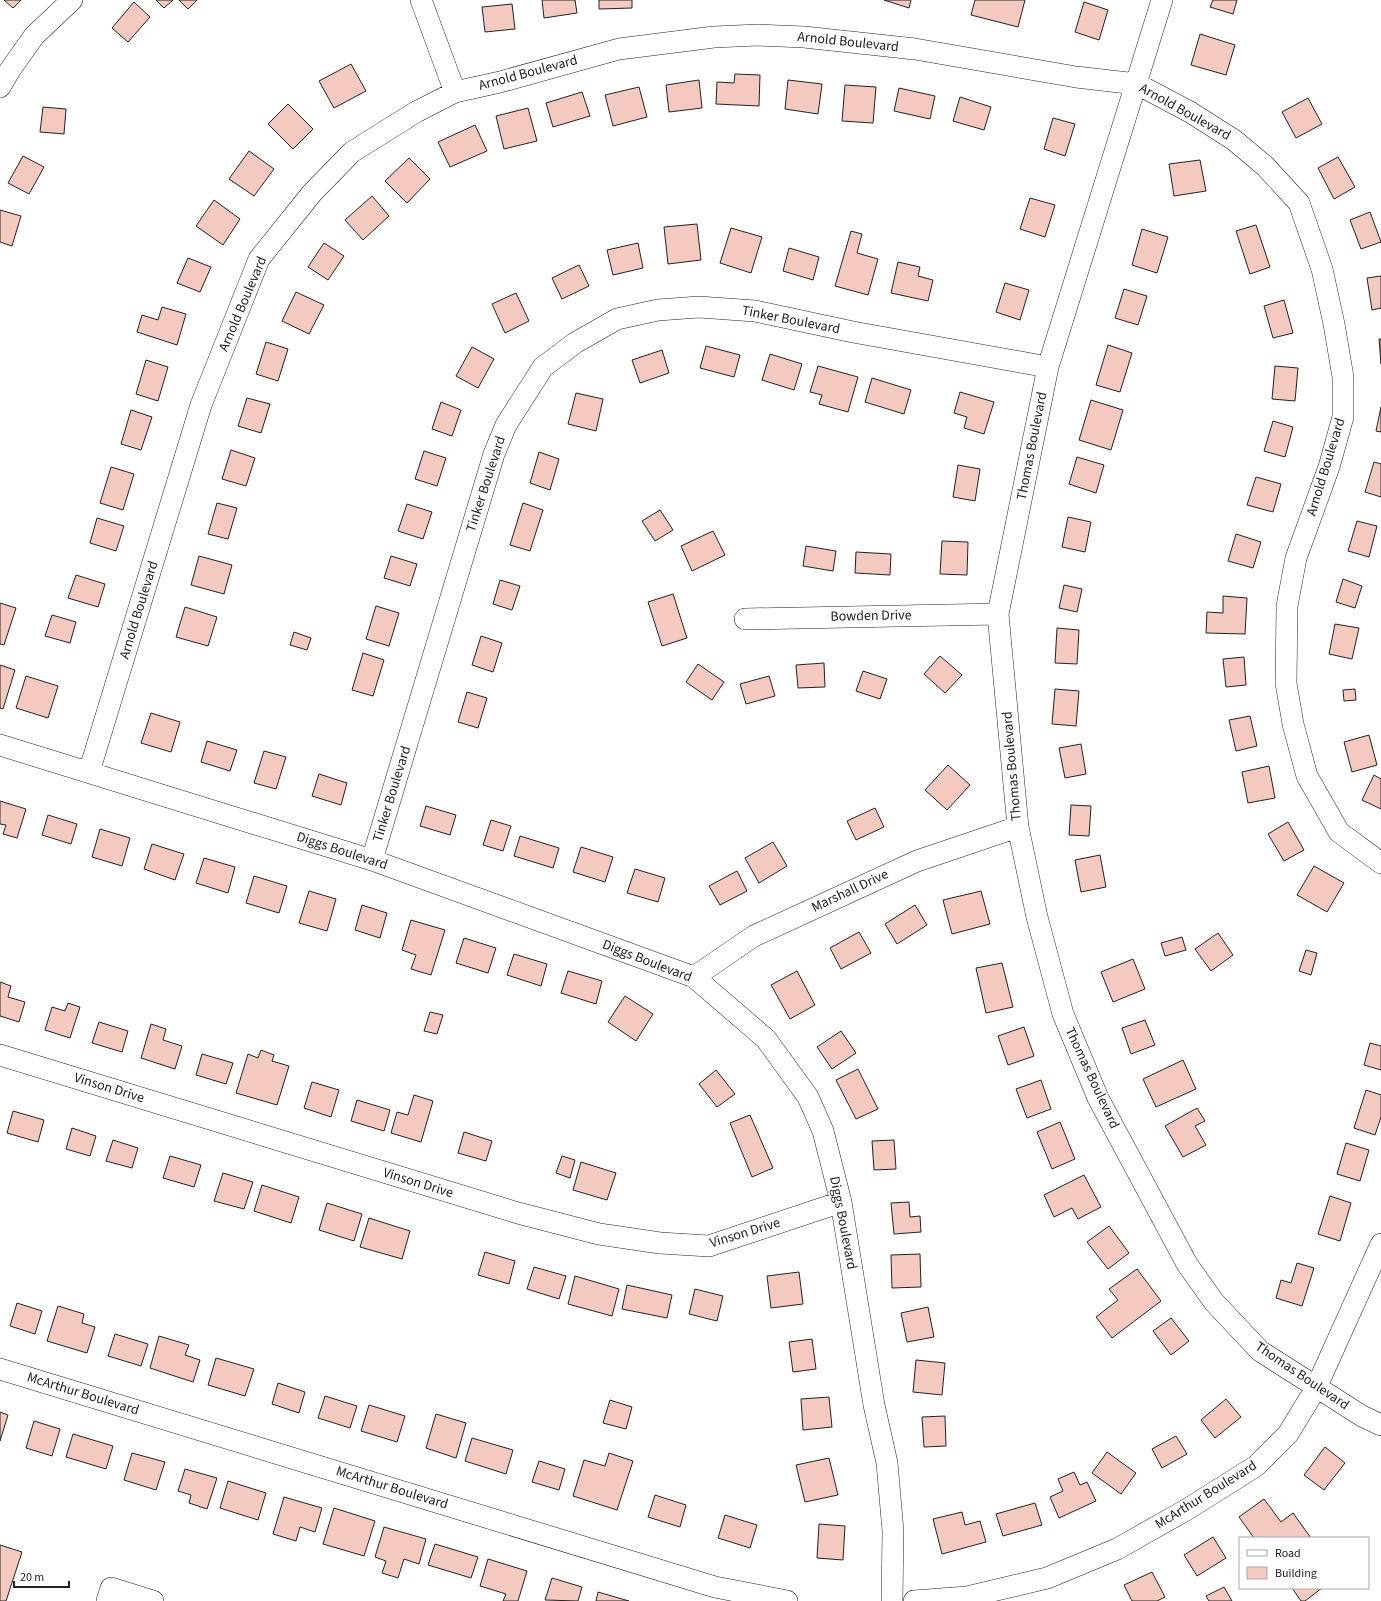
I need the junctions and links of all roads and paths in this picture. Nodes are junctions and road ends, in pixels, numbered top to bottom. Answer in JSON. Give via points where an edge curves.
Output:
{"nodes":[{"id":1,"x":72,"y":0,"type":"edge"},
{"id":2,"x":421,"y":0,"type":"edge"},
{"id":3,"x":1162,"y":0,"type":"edge"},
{"id":4,"x":1137,"y":84,"type":"junction"},
{"id":5,"x":0,"y":87,"type":"edge"},
{"id":6,"x":455,"y":92,"type":"junction"},
{"id":7,"x":1048,"y":367,"type":"junction"},
{"id":8,"x":998,"y":614,"type":"junction"},
{"id":9,"x":745,"y":619,"type":"dead end"},
{"id":10,"x":0,"y":745,"type":"edge"},
{"id":11,"x":89,"y":772,"type":"junction"},
{"id":12,"x":1018,"y":827,"type":"junction"},
{"id":13,"x":372,"y":860,"type":"junction"},
{"id":14,"x":1381,"y":863,"type":"edge"},
{"id":15,"x":694,"y":977,"type":"junction"},
{"id":16,"x":0,"y":1055,"type":"edge"},
{"id":17,"x":841,"y":1202,"type":"junction"},
{"id":18,"x":1381,"y":1244,"type":"edge"},
{"id":19,"x":0,"y":1369,"type":"edge"},
{"id":20,"x":1316,"y":1388,"type":"junction"},
{"id":21,"x":1381,"y":1425,"type":"edge"},
{"id":22,"x":107,"y":1601,"type":"edge"},
{"id":23,"x":153,"y":1601,"type":"edge"},
{"id":24,"x":787,"y":1601,"type":"edge"},
{"id":25,"x":892,"y":1601,"type":"edge"},
{"id":26,"x":914,"y":1601,"type":"edge"}],
"edges":[{"from":1,"to":5,"type":"street","via":[[34,36]]},
{"from":2,"to":6,"type":"street"},
{"from":3,"to":4,"type":"street","name":"Thomas Boulevard"},
{"from":4,"to":6,"type":"street","name":"Arnold Boulevard","via":[[1076,77],[915,49],[804,37],[758,35],[714,37],[619,49]]},
{"from":4,"to":7,"type":"street","name":"Thomas Boulevard"},
{"from":4,"to":14,"type":"street","name":"Arnold Boulevard","via":[[1222,132],[1265,166],[1300,203],[1322,269],[1343,377],[1343,416],[1329,466],[1296,558],[1287,606],[1286,683],[1293,724],[1307,776],[1339,832]]},
{"from":6,"to":11,"type":"street","name":"Arnold Boulevard","via":[[416,112],[352,152],[312,193],[259,259],[201,405]]},
{"from":7,"to":8,"type":"street","name":"Thomas Boulevard"},
{"from":7,"to":13,"type":"street","name":"Tinker Boulevard","via":[[853,332],[755,311],[699,307],[658,310],[617,319],[543,367],[506,424],[494,454]]},
{"from":8,"to":9,"type":"street","name":"Bowden Drive"},
{"from":8,"to":12,"type":"street","name":"Thomas Boulevard"},
{"from":10,"to":11,"type":"street","name":"Diggs Boulevard"},
{"from":11,"to":13,"type":"street","name":"Diggs Boulevard"},
{"from":12,"to":15,"type":"street","name":"Marshall Drive","via":[[917,861],[754,936]]},
{"from":12,"to":20,"type":"street","name":"Thomas Boulevard","via":[[1037,916],[1063,1014],[1098,1098],[1146,1190],[1187,1264],[1214,1302],[1260,1351]]},
{"from":13,"to":15,"type":"street","name":"Diggs Boulevard"},
{"from":15,"to":17,"type":"street","name":"Diggs Boulevard","via":[[766,1039],[808,1097],[823,1131]]},
{"from":16,"to":17,"type":"street","name":"Vinson Drive","via":[[518,1213],[599,1234],[660,1244],[709,1246]]},
{"from":17,"to":25,"type":"street","name":"Diggs Boulevard","via":[[874,1405],[887,1463],[893,1531]]},
{"from":18,"to":20,"type":"street","name":"McArthur Boulevard"},
{"from":19,"to":24,"type":"street","name":"McArthur Boulevard","via":[[715,1587]]},
{"from":20,"to":21,"type":"street","name":"Thomas Boulevard"},
{"from":20,"to":26,"type":"street","name":"McArthur Boulevard","via":[[1288,1434],[1256,1466],[1186,1510],[1117,1548],[1047,1578],[967,1597]]},
{"from":22,"to":23,"type":"street","via":[[110,1588]]}]}
